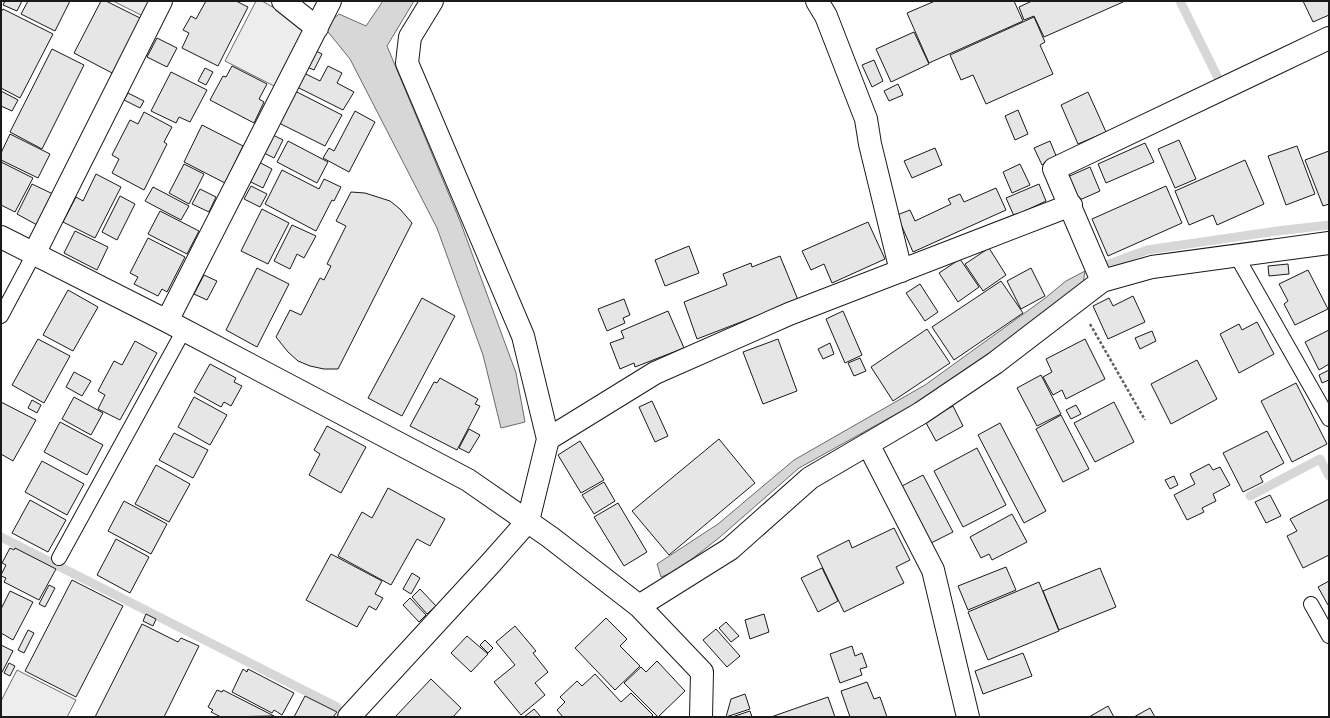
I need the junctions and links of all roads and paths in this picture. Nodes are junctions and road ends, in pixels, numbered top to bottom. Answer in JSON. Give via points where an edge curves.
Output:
{"nodes":[{"id":1,"x":162,"y":1,"type":"edge"},
{"id":2,"x":283,"y":1,"type":"edge"},
{"id":3,"x":330,"y":1,"type":"edge"},
{"id":4,"x":432,"y":1,"type":"edge"},
{"id":5,"x":818,"y":1,"type":"edge"},
{"id":6,"x":316,"y":28,"type":"junction"},
{"id":7,"x":1329,"y":38,"type":"edge"},
{"id":8,"x":1071,"y":205,"type":"junction"},
{"id":9,"x":1,"y":238,"type":"edge"},
{"id":10,"x":1329,"y":243,"type":"edge"},
{"id":11,"x":34,"y":254,"type":"junction"},
{"id":12,"x":1236,"y":255,"type":"junction"},
{"id":13,"x":901,"y":271,"type":"junction"},
{"id":14,"x":1102,"y":281,"type":"junction"},
{"id":15,"x":1077,"y":301,"type":"junction"},
{"id":16,"x":1,"y":316,"type":"edge"},
{"id":17,"x":176,"y":326,"type":"junction"},
{"id":18,"x":1329,"y":419,"type":"edge"},
{"id":19,"x":1145,"y":420,"type":"dead end"},
{"id":20,"x":548,"y":439,"type":"junction"},
{"id":21,"x":868,"y":444,"type":"junction"},
{"id":22,"x":528,"y":521,"type":"junction"},
{"id":23,"x":59,"y":558,"type":"dead end"},
{"id":24,"x":1310,"y":604,"type":"dead end"},
{"id":25,"x":639,"y":606,"type":"junction"},
{"id":26,"x":1329,"y":636,"type":"edge"},
{"id":27,"x":349,"y":717,"type":"edge"},
{"id":28,"x":701,"y":717,"type":"edge"},
{"id":29,"x":968,"y":717,"type":"edge"}],
"edges":[{"from":1,"to":11,"type":"street"},
{"from":2,"to":6,"type":"street"},
{"from":3,"to":6,"type":"street"},
{"from":4,"to":20,"type":"street","via":[[410,37],[407,63],[523,336]]},
{"from":5,"to":13,"type":"street","via":[[866,119]]},
{"from":6,"to":17,"type":"street"},
{"from":7,"to":8,"type":"street","via":[[1054,169]]},
{"from":8,"to":13,"type":"street"},
{"from":8,"to":14,"type":"street"},
{"from":9,"to":11,"type":"street"},
{"from":10,"to":12,"type":"street"},
{"from":11,"to":16,"type":"lane"},
{"from":11,"to":17,"type":"street"},
{"from":12,"to":14,"type":"street","via":[[1152,267]]},
{"from":12,"to":18,"type":"lane"},
{"from":13,"to":20,"type":"street","via":[[789,314],[655,373]]},
{"from":14,"to":15,"type":"street"},
{"from":15,"to":19,"type":"path"},
{"from":15,"to":21,"type":"street","via":[[983,371],[921,413]]},
{"from":17,"to":22,"type":"street","via":[[468,480]]},
{"from":17,"to":23,"type":"lane"},
{"from":20,"to":22,"type":"street"},
{"from":21,"to":25,"type":"street","via":[[810,478],[730,549]]},
{"from":21,"to":29,"type":"street","via":[[934,570]]},
{"from":22,"to":25,"type":"street"},
{"from":22,"to":27,"type":"street"},
{"from":24,"to":26,"type":"lane"},
{"from":25,"to":28,"type":"street","via":[[702,672]]}]}
